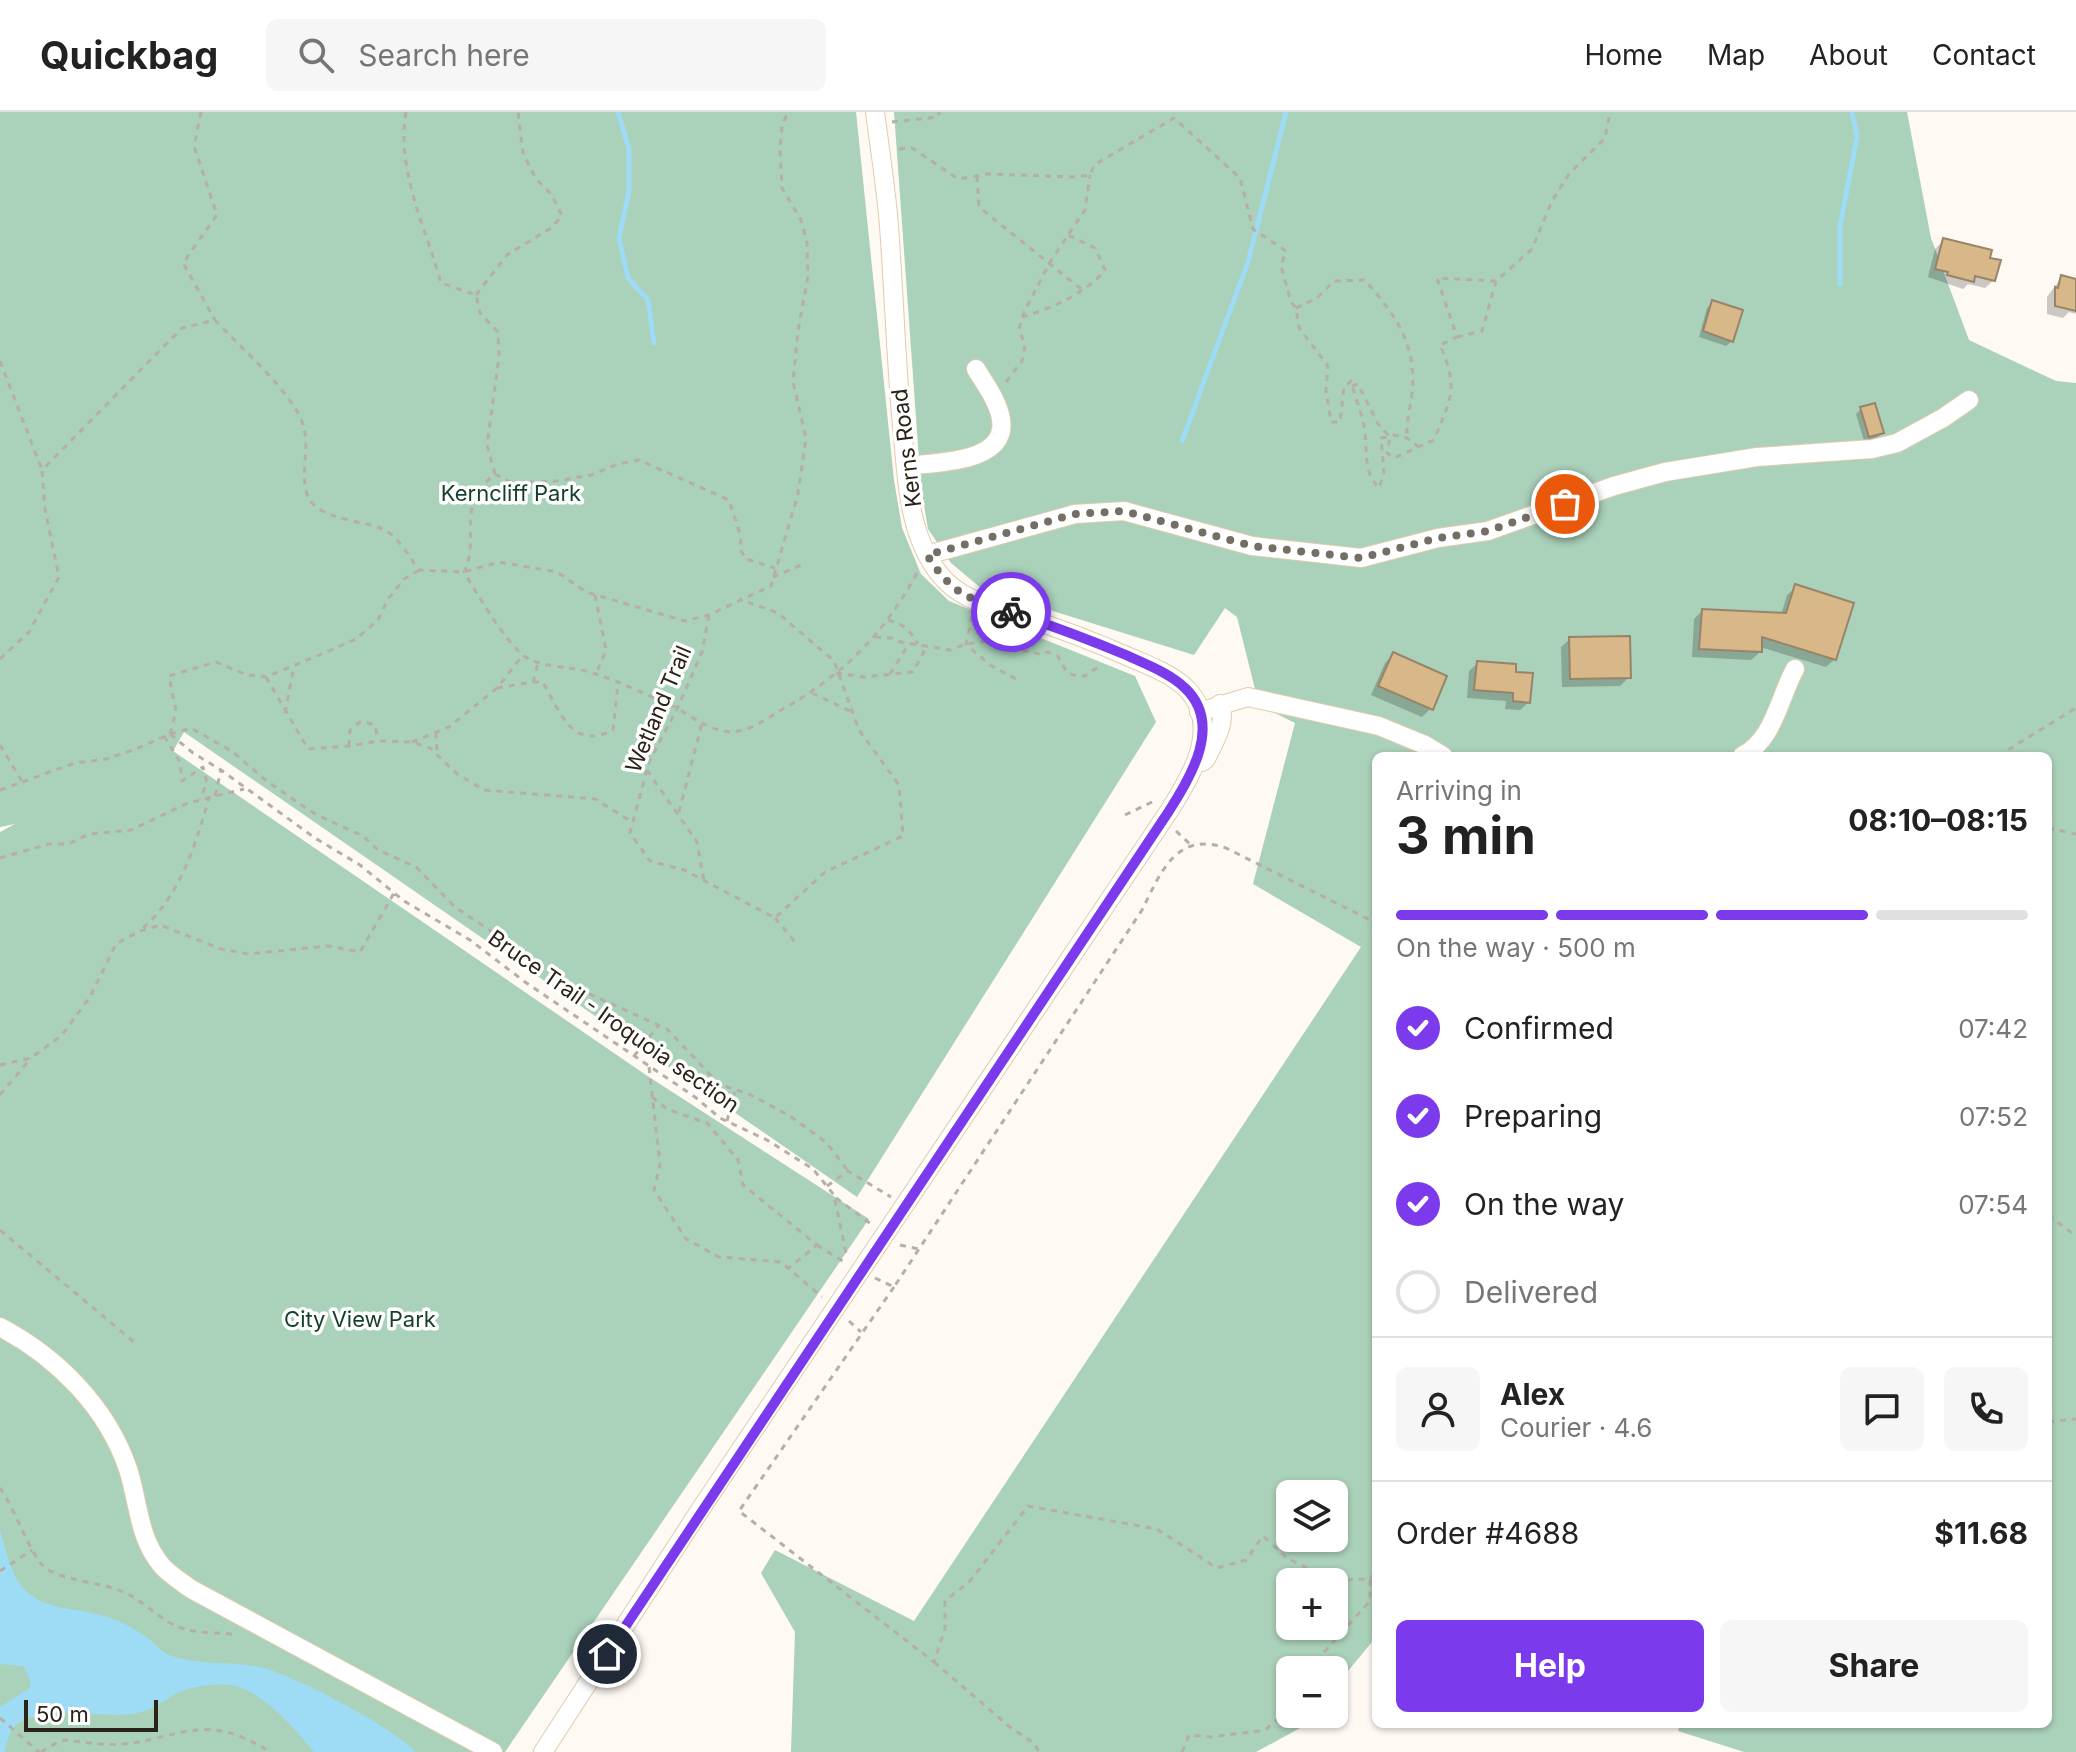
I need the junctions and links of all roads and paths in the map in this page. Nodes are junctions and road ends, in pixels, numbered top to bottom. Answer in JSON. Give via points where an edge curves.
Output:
{"nodes":[{"id":1,"x":201,"y":112,"type":"edge"},
{"id":2,"x":406,"y":112,"type":"edge"},
{"id":3,"x":518,"y":112,"type":"edge"},
{"id":4,"x":788,"y":112,"type":"edge"},
{"id":5,"x":939,"y":112,"type":"edge"},
{"id":6,"x":1610,"y":112,"type":"edge"},
{"id":7,"x":876,"y":119,"type":"edge"},
{"id":8,"x":880,"y":151,"type":"junction"},
{"id":9,"x":1090,"y":175,"type":"junction"},
{"id":10,"x":977,"y":176,"type":"junction"},
{"id":11,"x":1068,"y":235,"type":"junction"},
{"id":12,"x":1050,"y":262,"type":"junction"},
{"id":13,"x":1496,"y":281,"type":"junction"},
{"id":14,"x":1081,"y":289,"type":"junction"},
{"id":15,"x":476,"y":295,"type":"junction"},
{"id":16,"x":1296,"y":308,"type":"junction"},
{"id":17,"x":1022,"y":317,"type":"junction"},
{"id":18,"x":215,"y":320,"type":"junction"},
{"id":19,"x":1457,"y":337,"type":"junction"},
{"id":20,"x":0,"y":361,"type":"edge"},
{"id":21,"x":976,"y":369,"type":"dead end"},
{"id":22,"x":1352,"y":386,"type":"junction"},
{"id":23,"x":989,"y":392,"type":"junction"},
{"id":24,"x":1969,"y":400,"type":"dead end"},
{"id":25,"x":1390,"y":437,"type":"junction"},
{"id":26,"x":1407,"y":438,"type":"junction"},
{"id":27,"x":1419,"y":447,"type":"junction"},
{"id":28,"x":906,"y":466,"type":"junction"},
{"id":29,"x":42,"y":470,"type":"junction"},
{"id":30,"x":495,"y":474,"type":"junction"},
{"id":31,"x":927,"y":555,"type":"junction"},
{"id":32,"x":804,"y":564,"type":"dead end"},
{"id":33,"x":776,"y":568,"type":"junction"},
{"id":34,"x":419,"y":570,"type":"junction"},
{"id":35,"x":464,"y":572,"type":"junction"},
{"id":36,"x":773,"y":577,"type":"junction"},
{"id":37,"x":595,"y":595,"type":"junction"},
{"id":38,"x":739,"y":599,"type":"junction"},
{"id":39,"x":975,"y":601,"type":"junction"},
{"id":40,"x":709,"y":615,"type":"junction"},
{"id":41,"x":888,"y":620,"type":"junction"},
{"id":42,"x":875,"y":637,"type":"junction"},
{"id":43,"x":910,"y":643,"type":"junction"},
{"id":44,"x":918,"y":644,"type":"junction"},
{"id":45,"x":966,"y":644,"type":"junction"},
{"id":46,"x":927,"y":646,"type":"junction"},
{"id":47,"x":523,"y":655,"type":"junction"},
{"id":48,"x":0,"y":659,"type":"edge"},
{"id":49,"x":538,"y":663,"type":"junction"},
{"id":50,"x":294,"y":666,"type":"junction"},
{"id":51,"x":1795,"y":669,"type":"dead end"},
{"id":52,"x":836,"y":673,"type":"junction"},
{"id":53,"x":596,"y":674,"type":"junction"},
{"id":54,"x":890,"y":674,"type":"junction"},
{"id":55,"x":1089,"y":675,"type":"dead end"},
{"id":56,"x":266,"y":677,"type":"junction"},
{"id":57,"x":1016,"y":679,"type":"dead end"},
{"id":58,"x":533,"y":682,"type":"junction"},
{"id":59,"x":618,"y":683,"type":"junction"},
{"id":60,"x":497,"y":688,"type":"junction"},
{"id":61,"x":812,"y":693,"type":"junction"},
{"id":62,"x":1220,"y":704,"type":"junction"},
{"id":63,"x":678,"y":707,"type":"junction"},
{"id":64,"x":2076,"y":708,"type":"edge"},
{"id":65,"x":852,"y":712,"type":"junction"},
{"id":66,"x":1199,"y":712,"type":"junction"},
{"id":67,"x":285,"y":713,"type":"junction"},
{"id":68,"x":702,"y":723,"type":"junction"},
{"id":69,"x":436,"y":732,"type":"junction"},
{"id":70,"x":170,"y":734,"type":"junction"},
{"id":71,"x":164,"y":736,"type":"junction"},
{"id":72,"x":378,"y":741,"type":"junction"},
{"id":73,"x":412,"y":742,"type":"junction"},
{"id":74,"x":0,"y":745,"type":"edge"},
{"id":75,"x":349,"y":746,"type":"junction"},
{"id":76,"x":1435,"y":752,"type":"edge"},
{"id":77,"x":1749,"y":752,"type":"edge"},
{"id":78,"x":2004,"y":752,"type":"edge"},
{"id":79,"x":437,"y":753,"type":"junction"},
{"id":80,"x":1195,"y":767,"type":"junction"},
{"id":81,"x":221,"y":770,"type":"junction"},
{"id":82,"x":647,"y":770,"type":"junction"},
{"id":83,"x":23,"y":783,"type":"junction"},
{"id":84,"x":247,"y":789,"type":"junction"},
{"id":85,"x":0,"y":790,"type":"edge"},
{"id":86,"x":215,"y":796,"type":"junction"},
{"id":87,"x":209,"y":798,"type":"junction"},
{"id":88,"x":200,"y":800,"type":"junction"},
{"id":89,"x":678,"y":814,"type":"junction"},
{"id":90,"x":633,"y":822,"type":"junction"},
{"id":91,"x":2052,"y":829,"type":"edge"},
{"id":92,"x":2076,"y":834,"type":"edge"},
{"id":93,"x":0,"y":858,"type":"edge"},
{"id":94,"x":704,"y":881,"type":"junction"},
{"id":95,"x":394,"y":893,"type":"junction"},
{"id":96,"x":775,"y":918,"type":"junction"},
{"id":97,"x":1372,"y":921,"type":"edge"},
{"id":98,"x":140,"y":931,"type":"junction"},
{"id":99,"x":796,"y":943,"type":"dead end"},
{"id":100,"x":659,"y":1025,"type":"junction"},
{"id":101,"x":633,"y":1057,"type":"junction"},
{"id":102,"x":31,"y":1058,"type":"junction"},
{"id":103,"x":0,"y":1065,"type":"edge"},
{"id":104,"x":649,"y":1067,"type":"junction"},
{"id":105,"x":735,"y":1090,"type":"junction"},
{"id":106,"x":0,"y":1095,"type":"edge"},
{"id":107,"x":652,"y":1097,"type":"junction"},
{"id":108,"x":727,"y":1121,"type":"junction"},
{"id":109,"x":848,"y":1171,"type":"junction"},
{"id":110,"x":827,"y":1186,"type":"junction"},
{"id":111,"x":834,"y":1195,"type":"junction"},
{"id":112,"x":893,"y":1198,"type":"dead end"},
{"id":113,"x":2052,"y":1218,"type":"edge"},
{"id":114,"x":872,"y":1225,"type":"dead end"},
{"id":115,"x":0,"y":1230,"type":"edge"},
{"id":116,"x":2076,"y":1236,"type":"edge"},
{"id":117,"x":817,"y":1245,"type":"junction"},
{"id":118,"x":789,"y":1268,"type":"junction"},
{"id":119,"x":855,"y":1268,"type":"junction"},
{"id":120,"x":894,"y":1287,"type":"junction"},
{"id":121,"x":836,"y":1310,"type":"junction"},
{"id":122,"x":0,"y":1327,"type":"edge"},
{"id":123,"x":862,"y":1332,"type":"junction"},
{"id":124,"x":134,"y":1342,"type":"dead end"},
{"id":125,"x":2076,"y":1419,"type":"edge"},
{"id":126,"x":2052,"y":1422,"type":"edge"},
{"id":127,"x":0,"y":1488,"type":"edge"},
{"id":128,"x":32,"y":1550,"type":"junction"},
{"id":129,"x":0,"y":1571,"type":"edge"},
{"id":130,"x":1372,"y":1577,"type":"edge"},
{"id":131,"x":1370,"y":1579,"type":"junction"},
{"id":132,"x":237,"y":1634,"type":"dead end"},
{"id":133,"x":1321,"y":1656,"type":"edge"},
{"id":134,"x":934,"y":1662,"type":"junction"},
{"id":135,"x":0,"y":1718,"type":"edge"},
{"id":136,"x":1276,"y":1721,"type":"edge"},
{"id":137,"x":40,"y":1752,"type":"edge"},
{"id":138,"x":268,"y":1752,"type":"edge"},
{"id":139,"x":493,"y":1752,"type":"edge"},
{"id":140,"x":543,"y":1752,"type":"edge"},
{"id":141,"x":1039,"y":1752,"type":"edge"},
{"id":142,"x":1182,"y":1752,"type":"edge"}],
"edges":[{"from":1,"to":18,"type":"path","via":[[194,146],[217,215],[183,263]]},
{"from":2,"to":15,"type":"path","via":[[407,161],[418,218],[441,283]]},
{"from":3,"to":15,"type":"path","via":[[523,153],[562,216],[507,255]]},
{"from":4,"to":33,"type":"path","via":[[780,149],[782,188],[801,220],[807,243],[808,276],[793,382],[806,438],[798,494]]},
{"from":5,"to":7,"type":"path","via":[[938,117]]},
{"from":6,"to":13,"type":"path","via":[[1605,138],[1569,174],[1532,249]]},
{"from":7,"to":8,"type":"street","name":"Kerns Road"},
{"from":8,"to":10,"type":"path","via":[[912,148],[958,179]]},
{"from":8,"to":28,"type":"street","name":"Kerns Road"},
{"from":9,"to":10,"type":"path"},
{"from":9,"to":11,"type":"path","via":[[1085,210]]},
{"from":9,"to":16,"type":"path","via":[[1094,165],[1174,118],[1240,178],[1253,229],[1286,251],[1281,266]]},
{"from":10,"to":12,"type":"path","via":[[979,207]]},
{"from":11,"to":12,"type":"path"},
{"from":11,"to":14,"type":"path","via":[[1095,248],[1105,270]]},
{"from":12,"to":14,"type":"path"},
{"from":12,"to":17,"type":"path"},
{"from":13,"to":19,"type":"path","via":[[1482,331]]},
{"from":13,"to":19,"type":"path","via":[[1437,278]]},
{"from":14,"to":17,"type":"path","via":[[1045,311]]},
{"from":15,"to":30,"type":"path","via":[[480,313],[498,332],[487,445]]},
{"from":16,"to":22,"type":"path","via":[[1299,328],[1328,366],[1331,422],[1340,422],[1344,387],[1351,381]]},
{"from":16,"to":26,"type":"path","via":[[1317,298],[1334,281],[1365,280],[1394,314],[1410,347]]},
{"from":17,"to":23,"type":"path","via":[[1022,361],[1010,379]]},
{"from":18,"to":29,"type":"path","via":[[182,328]]},
{"from":18,"to":34,"type":"path","via":[[295,405],[304,427],[303,487],[311,503],[343,520],[387,531]]},
{"from":19,"to":27,"type":"path","via":[[1440,345],[1452,372],[1450,399],[1434,440]]},
{"from":20,"to":29,"type":"path"},
{"from":21,"to":23,"type":"street"},
{"from":22,"to":25,"type":"path","via":[[1358,384]]},
{"from":22,"to":25,"type":"path","via":[[1371,480],[1379,488],[1384,473],[1381,438]]},
{"from":23,"to":28,"type":"street","via":[[1002,422],[987,452]]},
{"from":24,"to":31,"type":"street","via":[[1897,443],[1665,472],[1488,531],[1361,558],[1252,546],[1124,511],[1075,514]]},
{"from":25,"to":26,"type":"path"},
{"from":25,"to":27,"type":"path","via":[[1387,453],[1394,458]]},
{"from":26,"to":27,"type":"path"},
{"from":28,"to":31,"type":"street","name":"Kerns Road","via":[[910,501]]},
{"from":29,"to":48,"type":"path","via":[[59,577],[29,632]]},
{"from":30,"to":33,"type":"path","via":[[512,483],[556,481],[639,460],[729,500],[746,559]]},
{"from":30,"to":35,"type":"path","via":[[478,490],[470,514],[470,559]]},
{"from":31,"to":39,"type":"street","name":"Kerns Road","via":[[951,587]]},
{"from":31,"to":41,"type":"path"},
{"from":32,"to":36,"type":"path"},
{"from":33,"to":36,"type":"path"},
{"from":34,"to":35,"type":"path"},
{"from":34,"to":50,"type":"path","via":[[404,579],[378,620],[356,639]]},
{"from":35,"to":37,"type":"path","via":[[499,562],[557,572]]},
{"from":35,"to":47,"type":"path"},
{"from":36,"to":38,"type":"path","via":[[771,586]]},
{"from":37,"to":40,"type":"path","via":[[685,621]]},
{"from":37,"to":53,"type":"path","via":[[606,650]]},
{"from":38,"to":40,"type":"path"},
{"from":38,"to":52,"type":"path","via":[[778,613],[834,661]]},
{"from":39,"to":45,"type":"path"},
{"from":39,"to":66,"type":"street","name":"Kerns Road","via":[[1079,635],[1161,672],[1186,688]]},
{"from":40,"to":63,"type":"path","name":"Wetland Trail","via":[[702,652]]},
{"from":41,"to":42,"type":"path"},
{"from":41,"to":44,"type":"path","via":[[911,631]]},
{"from":42,"to":43,"type":"path"},
{"from":42,"to":52,"type":"path"},
{"from":43,"to":44,"type":"path"},
{"from":43,"to":54,"type":"path"},
{"from":44,"to":46,"type":"path"},
{"from":45,"to":46,"type":"path","via":[[950,650]]},
{"from":45,"to":55,"type":"path","via":[[1011,638],[1007,645],[1017,638],[1017,652],[1047,652],[1063,661],[1067,673]]},
{"from":45,"to":57,"type":"path"},
{"from":46,"to":54,"type":"path","via":[[913,672]]},
{"from":47,"to":49,"type":"path"},
{"from":47,"to":60,"type":"path"},
{"from":49,"to":53,"type":"path"},
{"from":49,"to":58,"type":"path"},
{"from":50,"to":56,"type":"path"},
{"from":50,"to":67,"type":"path"},
{"from":51,"to":77,"type":"street","via":[[1769,732]]},
{"from":52,"to":54,"type":"path"},
{"from":52,"to":61,"type":"path"},
{"from":52,"to":65,"type":"path"},
{"from":53,"to":59,"type":"path"},
{"from":56,"to":67,"type":"path"},
{"from":56,"to":70,"type":"path","via":[[216,662],[169,676],[176,711]]},
{"from":58,"to":59,"type":"path","via":[[543,682],[566,723],[581,735],[598,738],[613,730]]},
{"from":58,"to":60,"type":"path"},
{"from":59,"to":63,"type":"path"},
{"from":60,"to":69,"type":"path"},
{"from":61,"to":65,"type":"path"},
{"from":61,"to":68,"type":"path","via":[[736,732]]},
{"from":62,"to":66,"type":"street"},
{"from":62,"to":76,"type":"street","via":[[1248,697],[1354,719]]},
{"from":62,"to":80,"type":"street","via":[[1221,725],[1206,759]]},
{"from":63,"to":68,"type":"path"},
{"from":63,"to":82,"type":"path","name":"Wetland Trail"},
{"from":64,"to":78,"type":"path"},
{"from":65,"to":96,"type":"path","via":[[899,785],[903,836],[825,872]]},
{"from":66,"to":80,"type":"street","via":[[1201,743]]},
{"from":67,"to":75,"type":"path","via":[[308,749]]},
{"from":68,"to":89,"type":"path"},
{"from":69,"to":73,"type":"path"},
{"from":69,"to":79,"type":"path"},
{"from":70,"to":71,"type":"path"},
{"from":70,"to":81,"type":"path","name":"Bruce Trail - Iroquoia section"},
{"from":70,"to":100,"type":"path","via":[[191,728],[210,738],[315,814],[416,867],[455,907],[574,987]]},
{"from":71,"to":83,"type":"path"},
{"from":71,"to":88,"type":"path","via":[[180,762],[182,781],[203,767],[207,783]]},
{"from":72,"to":73,"type":"path"},
{"from":72,"to":75,"type":"path"},
{"from":72,"to":75,"type":"path","via":[[375,725],[361,721],[350,730]]},
{"from":73,"to":79,"type":"path"},
{"from":74,"to":83,"type":"path"},
{"from":79,"to":90,"type":"path","via":[[484,790],[595,799]]},
{"from":80,"to":119,"type":"street"},
{"from":81,"to":84,"type":"path","name":"Bruce Trail - Iroquoia section"},
{"from":81,"to":86,"type":"path"},
{"from":82,"to":89,"type":"path"},
{"from":82,"to":90,"type":"path","name":"Wetland Trail"},
{"from":83,"to":85,"type":"path"},
{"from":84,"to":86,"type":"path"},
{"from":84,"to":95,"type":"path","name":"Bruce Trail - Iroquoia section"},
{"from":86,"to":87,"type":"path"},
{"from":87,"to":88,"type":"path"},
{"from":87,"to":98,"type":"path","via":[[175,890]]},
{"from":88,"to":93,"type":"path","via":[[131,830],[89,834],[68,844]]},
{"from":89,"to":94,"type":"path","via":[[697,842]]},
{"from":90,"to":94,"type":"path","via":[[630,833],[650,861]]},
{"from":91,"to":92,"type":"path"},
{"from":94,"to":96,"type":"path"},
{"from":95,"to":98,"type":"path","via":[[360,952],[328,946],[248,954],[160,925]]},
{"from":95,"to":101,"type":"path","name":"Bruce Trail - Iroquoia section","via":[[470,940]]},
{"from":96,"to":99,"type":"path"},
{"from":97,"to":120,"type":"path","via":[[1226,848],[1209,842],[1188,845],[1164,866],[1142,910]]},
{"from":98,"to":102,"type":"path","via":[[116,944],[90,997],[62,1035]]},
{"from":100,"to":101,"type":"path"},
{"from":100,"to":105,"type":"path","via":[[719,1084]]},
{"from":101,"to":104,"type":"path","name":"Bruce Trail - Iroquoia section"},
{"from":102,"to":103,"type":"path"},
{"from":102,"to":106,"type":"path"},
{"from":104,"to":107,"type":"path"},
{"from":104,"to":108,"type":"path","name":"Bruce Trail - Iroquoia section"},
{"from":105,"to":108,"type":"path"},
{"from":105,"to":109,"type":"path","via":[[790,1116],[826,1142]]},
{"from":107,"to":117,"type":"path","via":[[667,1109],[707,1123],[738,1160],[743,1185]]},
{"from":107,"to":118,"type":"path","via":[[660,1164],[654,1190],[686,1239],[719,1257],[781,1262]]},
{"from":108,"to":110,"type":"path","name":"Bruce Trail - Iroquoia section","via":[[813,1169]]},
{"from":109,"to":110,"type":"path"},
{"from":109,"to":112,"type":"path"},
{"from":110,"to":111,"type":"path","name":"Bruce Trail - Iroquoia section"},
{"from":111,"to":114,"type":"path"},
{"from":111,"to":119,"type":"path","name":"Bruce Trail - Iroquoia section"},
{"from":113,"to":116,"type":"path"},
{"from":115,"to":124,"type":"path"},
{"from":117,"to":118,"type":"path"},
{"from":117,"to":119,"type":"path"},
{"from":118,"to":121,"type":"path"},
{"from":119,"to":120,"type":"path"},
{"from":119,"to":121,"type":"street"},
{"from":120,"to":123,"type":"path"},
{"from":121,"to":123,"type":"path"},
{"from":121,"to":140,"type":"street"},
{"from":122,"to":139,"type":"street","via":[[46,1356],[83,1391],[103,1420],[128,1469],[143,1537],[163,1567],[191,1589]]},
{"from":123,"to":134,"type":"path","via":[[739,1511]]},
{"from":125,"to":126,"type":"path"},
{"from":127,"to":128,"type":"path"},
{"from":128,"to":129,"type":"path"},
{"from":128,"to":132,"type":"path","via":[[51,1572],[124,1592],[173,1625]]},
{"from":130,"to":131,"type":"path"},
{"from":131,"to":133,"type":"path","via":[[1370,1601]]},
{"from":131,"to":134,"type":"path","via":[[1333,1580],[1288,1559],[1263,1536],[1246,1560],[1217,1568],[1157,1529],[1028,1506],[970,1581],[945,1601],[945,1629]]},
{"from":134,"to":141,"type":"path"},
{"from":135,"to":137,"type":"path"},
{"from":136,"to":142,"type":"path","via":[[1265,1730],[1189,1735]]},
{"from":137,"to":138,"type":"path","via":[[66,1740],[126,1744],[213,1729],[239,1735]]}]}
